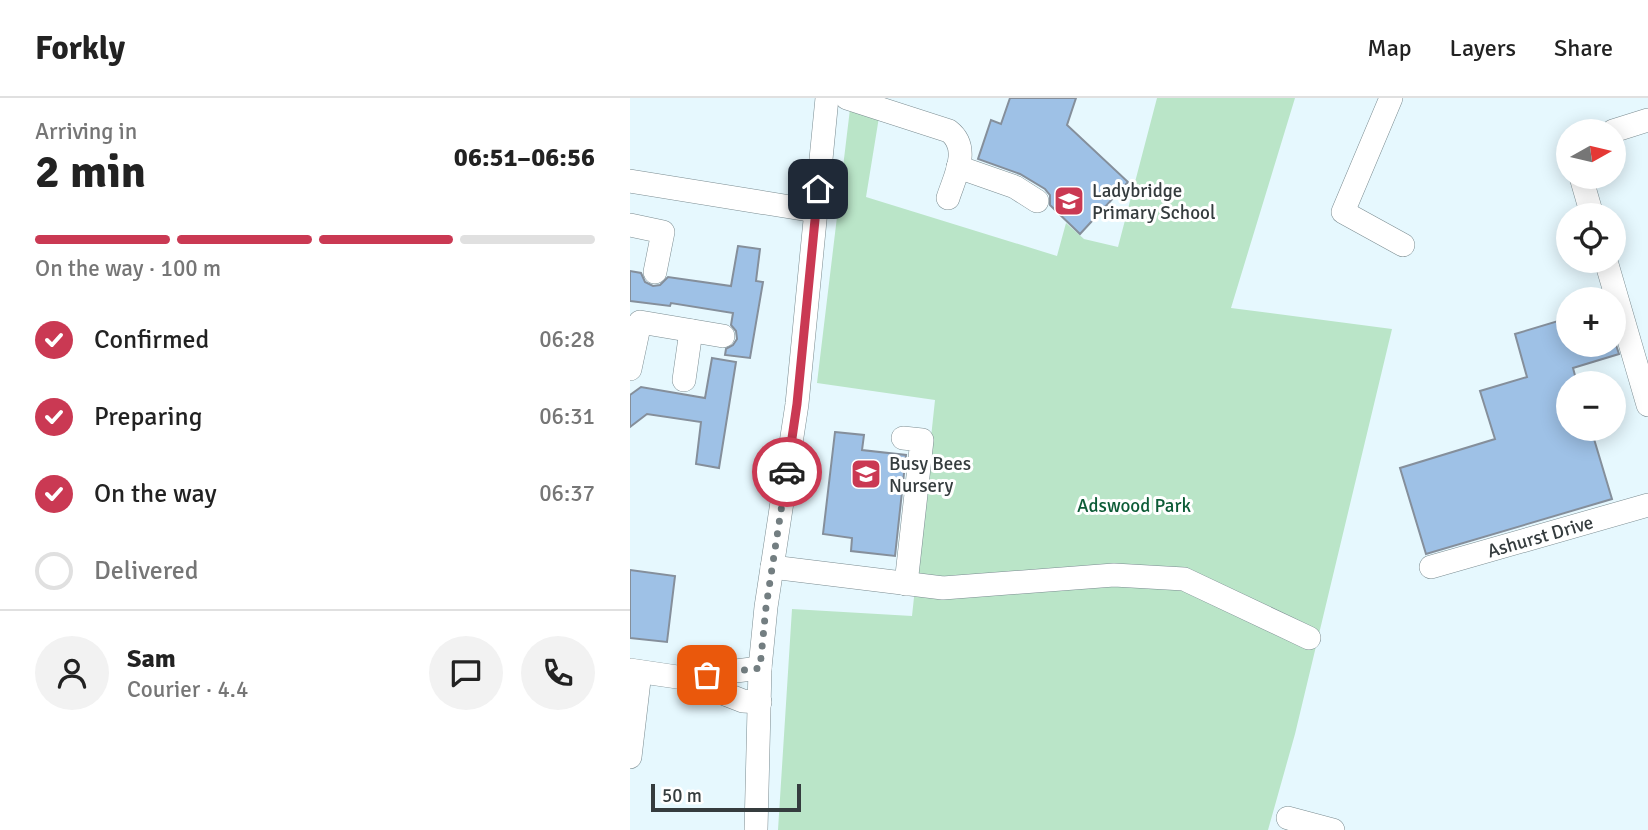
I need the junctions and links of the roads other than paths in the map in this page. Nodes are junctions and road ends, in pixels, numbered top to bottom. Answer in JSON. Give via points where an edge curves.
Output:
{"nodes":[{"id":1,"x":827,"y":98,"type":"edge"},
{"id":2,"x":847,"y":98,"type":"edge"},
{"id":3,"x":1391,"y":98,"type":"edge"},
{"id":4,"x":1648,"y":120,"type":"edge"},
{"id":5,"x":1626,"y":125,"type":"edge"},
{"id":6,"x":958,"y":167,"type":"junction"},
{"id":7,"x":630,"y":181,"type":"edge"},
{"id":8,"x":948,"y":198,"type":"dead end"},
{"id":9,"x":1037,"y":201,"type":"dead end"},
{"id":10,"x":815,"y":211,"type":"junction"},
{"id":11,"x":630,"y":225,"type":"edge"},
{"id":12,"x":1403,"y":244,"type":"dead end"},
{"id":13,"x":655,"y":272,"type":"dead end"},
{"id":14,"x":1610,"y":273,"type":"edge"},
{"id":15,"x":691,"y":331,"type":"junction"},
{"id":16,"x":723,"y":336,"type":"dead end"},
{"id":17,"x":630,"y":369,"type":"edge"},
{"id":18,"x":684,"y":380,"type":"dead end"},
{"id":19,"x":1648,"y":405,"type":"edge"},
{"id":20,"x":903,"y":438,"type":"dead end"},
{"id":21,"x":1648,"y":505,"type":"edge"},
{"id":22,"x":772,"y":567,"type":"junction"},
{"id":23,"x":1432,"y":567,"type":"dead end"},
{"id":24,"x":906,"y":584,"type":"junction"},
{"id":25,"x":1309,"y":638,"type":"dead end"},
{"id":26,"x":760,"y":668,"type":"junction"},
{"id":27,"x":635,"y":671,"type":"edge"},
{"id":28,"x":684,"y":678,"type":"junction"},
{"id":29,"x":760,"y":702,"type":"junction"},
{"id":30,"x":630,"y":757,"type":"edge"},
{"id":31,"x":1289,"y":818,"type":"dead end"},
{"id":32,"x":756,"y":830,"type":"edge"},
{"id":33,"x":1333,"y":830,"type":"edge"}],
"edges":[{"from":1,"to":10,"type":"street"},
{"from":2,"to":6,"type":"street","via":[[949,131],[959,143]]},
{"from":3,"to":12,"type":"street","via":[[1343,212]]},
{"from":4,"to":5,"type":"street"},
{"from":6,"to":8,"type":"street"},
{"from":6,"to":9,"type":"street","via":[[1015,187]]},
{"from":7,"to":10,"type":"street"},
{"from":10,"to":22,"type":"street","via":[[797,404]]},
{"from":11,"to":13,"type":"street","via":[[663,232]]},
{"from":14,"to":19,"type":"street"},
{"from":15,"to":16,"type":"street"},
{"from":15,"to":17,"type":"street","via":[[640,322]]},
{"from":15,"to":18,"type":"street"},
{"from":20,"to":24,"type":"street","via":[[922,440]]},
{"from":21,"to":23,"type":"street","name":"Ashurst Drive"},
{"from":22,"to":24,"type":"street"},
{"from":22,"to":26,"type":"street"},
{"from":24,"to":25,"type":"street","via":[[943,587],[1114,575],[1184,579]]},
{"from":26,"to":28,"type":"street"},
{"from":26,"to":29,"type":"street"},
{"from":27,"to":28,"type":"street"},
{"from":27,"to":30,"type":"street"},
{"from":28,"to":29,"type":"street","via":[[743,701]]},
{"from":29,"to":32,"type":"street"},
{"from":31,"to":33,"type":"street"}]}
